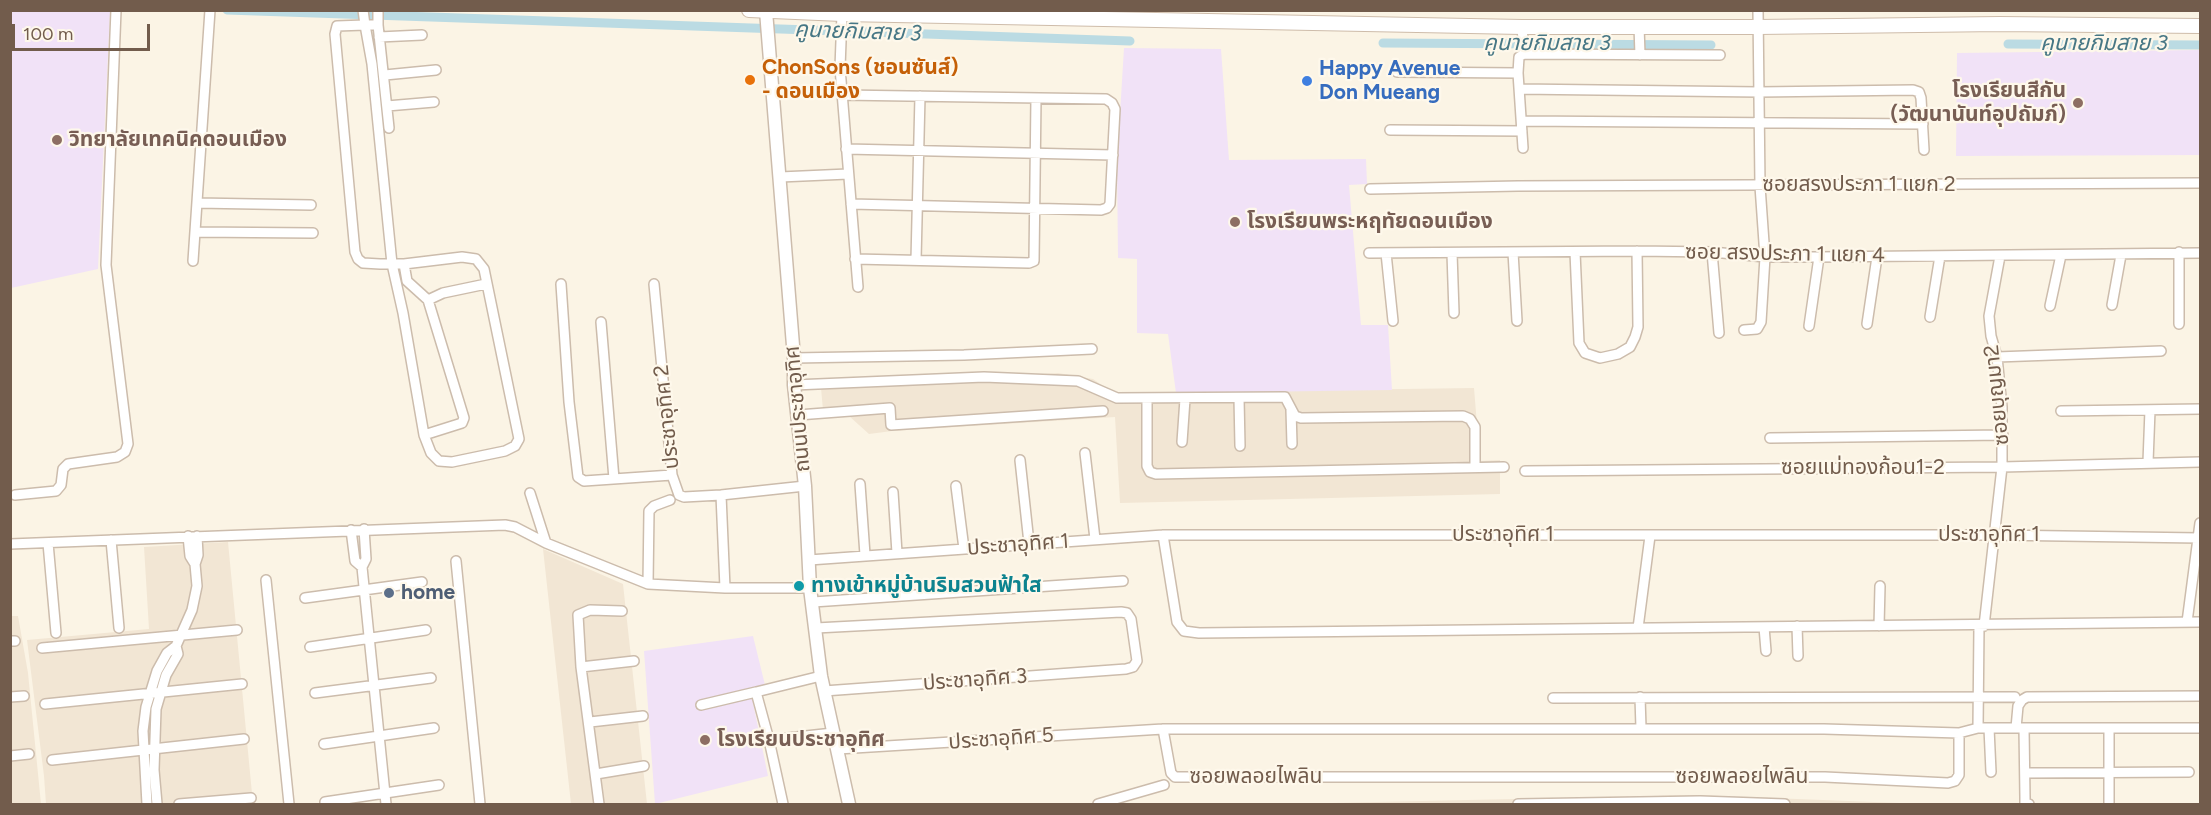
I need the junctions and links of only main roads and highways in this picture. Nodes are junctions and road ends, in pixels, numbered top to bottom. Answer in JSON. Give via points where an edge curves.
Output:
{"nodes":[{"id":1,"x":749,"y":10,"type":"edge"},
{"id":2,"x":1054,"y":14,"type":"edge"},
{"id":3,"x":766,"y":23,"type":"edge"},
{"id":4,"x":2200,"y":26,"type":"edge"}],
"edges":[{"from":1,"to":3,"type":"main road"},
{"from":2,"to":3,"type":"main road"},
{"from":2,"to":4,"type":"main road","via":[[1522,32],[2000,24]]}]}
